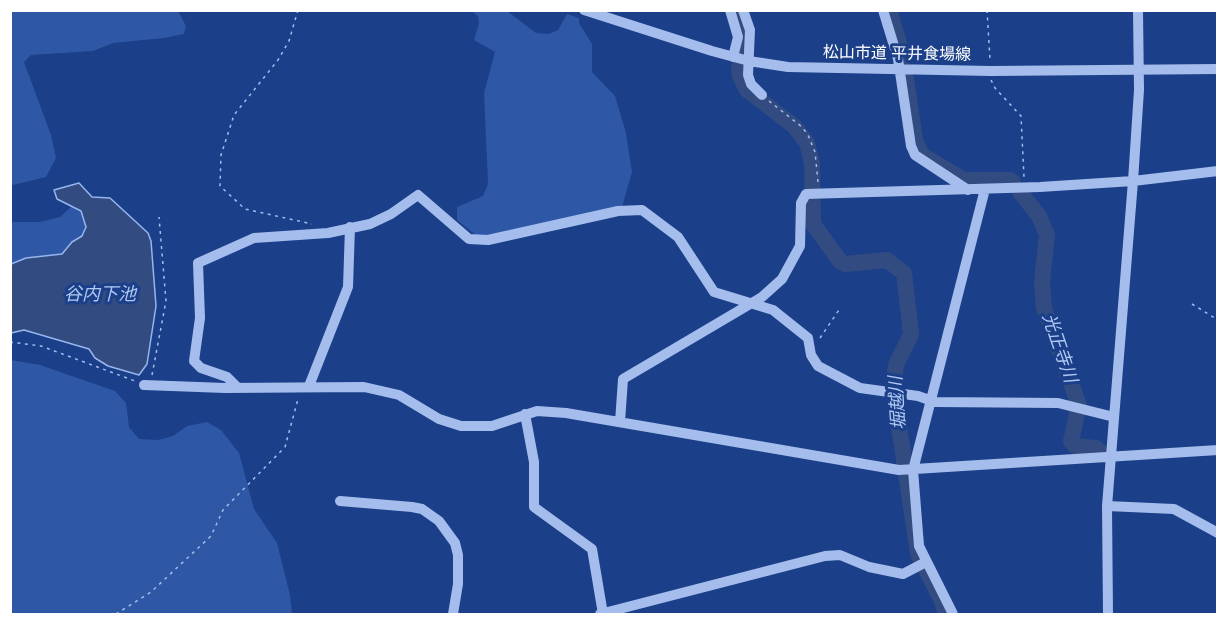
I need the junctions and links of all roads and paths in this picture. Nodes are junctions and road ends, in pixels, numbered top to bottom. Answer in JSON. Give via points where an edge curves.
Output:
{"nodes":[{"id":1,"x":298,"y":10,"type":"edge"},
{"id":2,"x":584,"y":10,"type":"edge"},
{"id":3,"x":730,"y":10,"type":"edge"},
{"id":4,"x":744,"y":10,"type":"edge"},
{"id":5,"x":884,"y":10,"type":"edge"},
{"id":6,"x":987,"y":10,"type":"edge"},
{"id":7,"x":1138,"y":10,"type":"edge"},
{"id":8,"x":733,"y":57,"type":"junction"},
{"id":9,"x":749,"y":61,"type":"junction"},
{"id":10,"x":900,"y":69,"type":"junction"},
{"id":11,"x":1218,"y":69,"type":"edge"},
{"id":12,"x":1139,"y":70,"type":"junction"},
{"id":13,"x":991,"y":71,"type":"junction"},
{"id":14,"x":762,"y":95,"type":"joint"},
{"id":15,"x":1218,"y":171,"type":"edge"},
{"id":16,"x":1133,"y":182,"type":"junction"},
{"id":17,"x":1024,"y":188,"type":"junction"},
{"id":18,"x":986,"y":189,"type":"junction"},
{"id":19,"x":968,"y":190,"type":"junction"},
{"id":20,"x":815,"y":192,"type":"junction"},
{"id":21,"x":159,"y":217,"type":"dead end"},
{"id":22,"x":314,"y":224,"type":"dead end"},
{"id":23,"x":350,"y":227,"type":"junction"},
{"id":24,"x":750,"y":303,"type":"junction"},
{"id":25,"x":1192,"y":304,"type":"dead end"},
{"id":26,"x":841,"y":307,"type":"dead end"},
{"id":27,"x":1218,"y":320,"type":"edge"},
{"id":28,"x":808,"y":338,"type":"junction"},
{"id":29,"x":10,"y":342,"type":"edge"},
{"id":30,"x":144,"y":385,"type":"junction"},
{"id":31,"x":306,"y":386,"type":"junction"},
{"id":32,"x":238,"y":388,"type":"junction"},
{"id":33,"x":929,"y":400,"type":"junction"},
{"id":34,"x":525,"y":414,"type":"junction"},
{"id":35,"x":1114,"y":417,"type":"junction"},
{"id":36,"x":620,"y":422,"type":"junction"},
{"id":37,"x":1218,"y":450,"type":"edge"},
{"id":38,"x":1111,"y":457,"type":"junction"},
{"id":39,"x":907,"y":470,"type":"junction"},
{"id":40,"x":340,"y":501,"type":"dead end"},
{"id":41,"x":1107,"y":506,"type":"junction"},
{"id":42,"x":1218,"y":533,"type":"edge"},
{"id":43,"x":923,"y":564,"type":"junction"},
{"id":44,"x":602,"y":614,"type":"edge"},
{"id":45,"x":116,"y":615,"type":"edge"},
{"id":46,"x":453,"y":615,"type":"edge"},
{"id":47,"x":953,"y":615,"type":"edge"},
{"id":48,"x":1107,"y":615,"type":"edge"}],
"edges":[{"from":1,"to":22,"type":"path","via":[[289,41],[278,60],[234,115],[222,155],[220,186],[245,208]]},
{"from":2,"to":8,"type":"street","name":"松山市道 平井食場線"},
{"from":3,"to":8,"type":"street","via":[[738,37]]},
{"from":4,"to":9,"type":"street","via":[[750,30]]},
{"from":5,"to":10,"type":"street"},
{"from":6,"to":13,"type":"path"},
{"from":7,"to":12,"type":"street"},
{"from":8,"to":9,"type":"street","name":"松山市道 平井食場線"},
{"from":9,"to":10,"type":"street","name":"松山市道 平井食場線","via":[[788,67]]},
{"from":9,"to":14,"type":"street","via":[[751,84]]},
{"from":10,"to":13,"type":"street","name":"松山市道 平井食場線"},
{"from":10,"to":19,"type":"street","via":[[915,155]]},
{"from":11,"to":12,"type":"street","name":"松山市道 平井食場線"},
{"from":12,"to":13,"type":"street","name":"松山市道 平井食場線"},
{"from":12,"to":16,"type":"street"},
{"from":13,"to":17,"type":"path","via":[[995,88],[1021,116]]},
{"from":14,"to":20,"type":"path","via":[[808,135],[815,152]]},
{"from":15,"to":16,"type":"street"},
{"from":16,"to":17,"type":"street"},
{"from":16,"to":35,"type":"street"},
{"from":17,"to":18,"type":"street"},
{"from":18,"to":19,"type":"street"},
{"from":18,"to":33,"type":"street"},
{"from":19,"to":20,"type":"street"},
{"from":20,"to":24,"type":"street","via":[[806,194],[801,203],[801,236],[796,256],[782,279]]},
{"from":21,"to":30,"type":"path","via":[[165,314],[155,366]]},
{"from":23,"to":24,"type":"street","via":[[379,221],[418,195],[469,239],[488,240],[618,211],[642,210],[678,237],[714,292]]},
{"from":23,"to":31,"type":"street","via":[[348,287]]},
{"from":23,"to":32,"type":"street","via":[[292,237],[254,238],[198,263],[200,318],[194,361],[201,368],[227,377]]},
{"from":24,"to":28,"type":"street","via":[[773,310]]},
{"from":24,"to":36,"type":"street","via":[[623,379]]},
{"from":25,"to":27,"type":"path"},
{"from":26,"to":28,"type":"path","via":[[826,333],[820,338]]},
{"from":28,"to":33,"type":"street","via":[[818,366],[860,388]]},
{"from":29,"to":30,"type":"path","via":[[41,346]]},
{"from":30,"to":32,"type":"street"},
{"from":31,"to":32,"type":"street"},
{"from":31,"to":34,"type":"street","via":[[389,391],[439,419],[461,426],[492,426]]},
{"from":31,"to":45,"type":"path","via":[[291,417],[285,447],[223,510],[210,536],[150,592]]},
{"from":33,"to":35,"type":"street","via":[[1058,403]]},
{"from":33,"to":39,"type":"street"},
{"from":34,"to":36,"type":"street","via":[[566,412]]},
{"from":34,"to":44,"type":"street","via":[[534,462],[534,507],[592,549]]},
{"from":35,"to":38,"type":"street"},
{"from":36,"to":39,"type":"street"},
{"from":37,"to":38,"type":"street"},
{"from":38,"to":39,"type":"street"},
{"from":38,"to":41,"type":"street"},
{"from":39,"to":43,"type":"street"},
{"from":40,"to":46,"type":"street","via":[[412,507],[439,521],[455,543],[458,555]]},
{"from":41,"to":42,"type":"street","via":[[1174,509]]},
{"from":41,"to":48,"type":"street"},
{"from":43,"to":44,"type":"street","via":[[903,574],[840,555],[825,556]]},
{"from":43,"to":47,"type":"street"}]}
